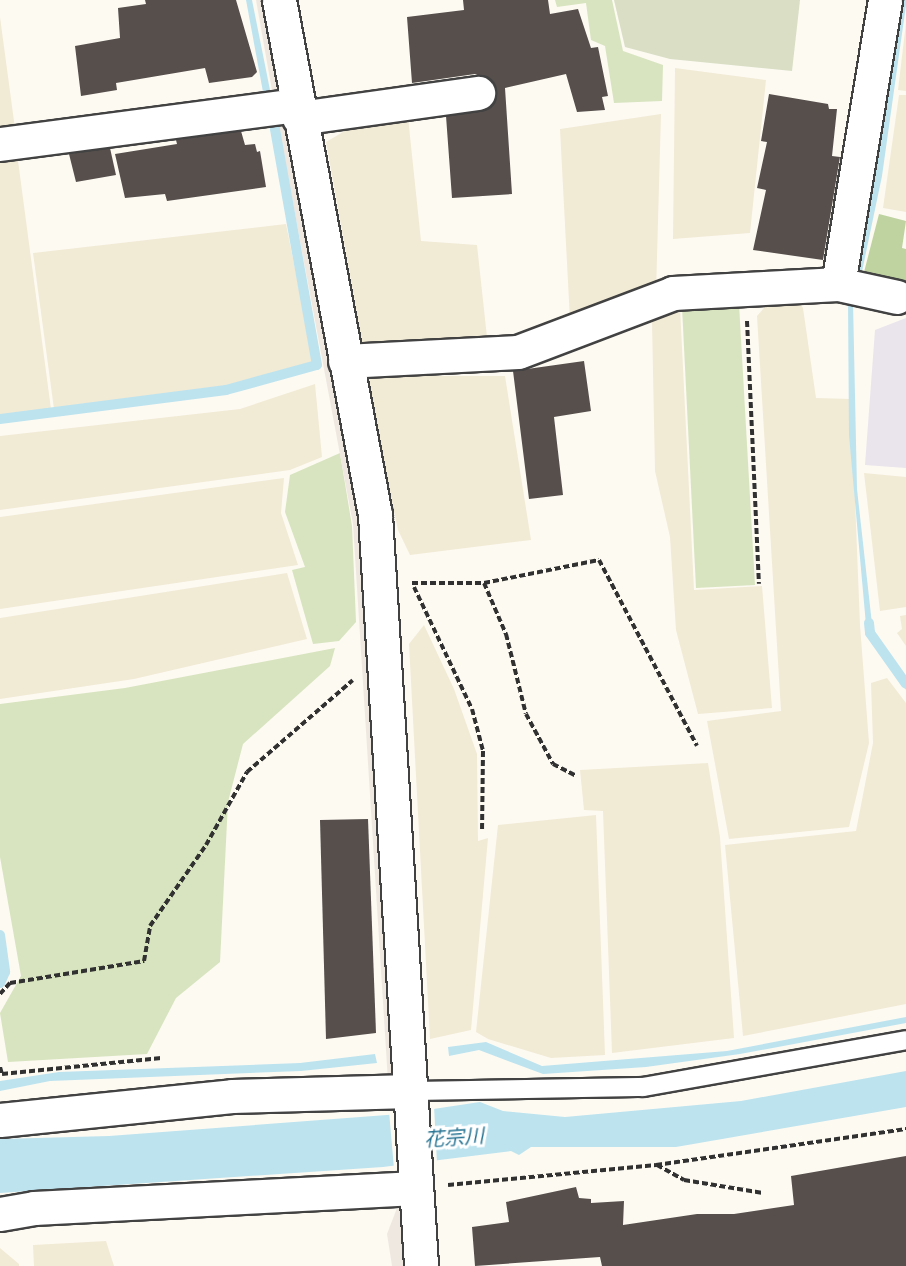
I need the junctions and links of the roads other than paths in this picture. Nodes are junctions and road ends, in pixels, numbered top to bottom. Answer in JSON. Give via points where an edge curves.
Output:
{"nodes":[{"id":1,"x":279,"y":0,"type":"edge"},
{"id":2,"x":885,"y":0,"type":"edge"},
{"id":3,"x":478,"y":93,"type":"dead end"},
{"id":4,"x":298,"y":111,"type":"junction"},
{"id":5,"x":0,"y":144,"type":"edge"},
{"id":6,"x":838,"y":284,"type":"junction"},
{"id":7,"x":897,"y":297,"type":"dead end"},
{"id":8,"x":345,"y":361,"type":"junction"},
{"id":9,"x":906,"y":1040,"type":"edge"},
{"id":10,"x":411,"y":1094,"type":"junction"},
{"id":11,"x":0,"y":1120,"type":"edge"},
{"id":12,"x":414,"y":1182,"type":"junction"},
{"id":13,"x":0,"y":1214,"type":"edge"},
{"id":14,"x":421,"y":1266,"type":"edge"}],
"edges":[{"from":1,"to":4,"type":"street"},
{"from":2,"to":6,"type":"street"},
{"from":3,"to":4,"type":"street"},
{"from":4,"to":5,"type":"street"},
{"from":4,"to":8,"type":"street"},
{"from":6,"to":7,"type":"street"},
{"from":6,"to":8,"type":"street","via":[[673,293],[518,352]]},
{"from":8,"to":10,"type":"street","via":[[375,515],[397,586]]},
{"from":9,"to":10,"type":"lane","via":[[643,1087]]},
{"from":10,"to":11,"type":"street","via":[[232,1096]]},
{"from":10,"to":12,"type":"street"},
{"from":12,"to":13,"type":"street","via":[[34,1208]]},
{"from":12,"to":14,"type":"street"}]}
